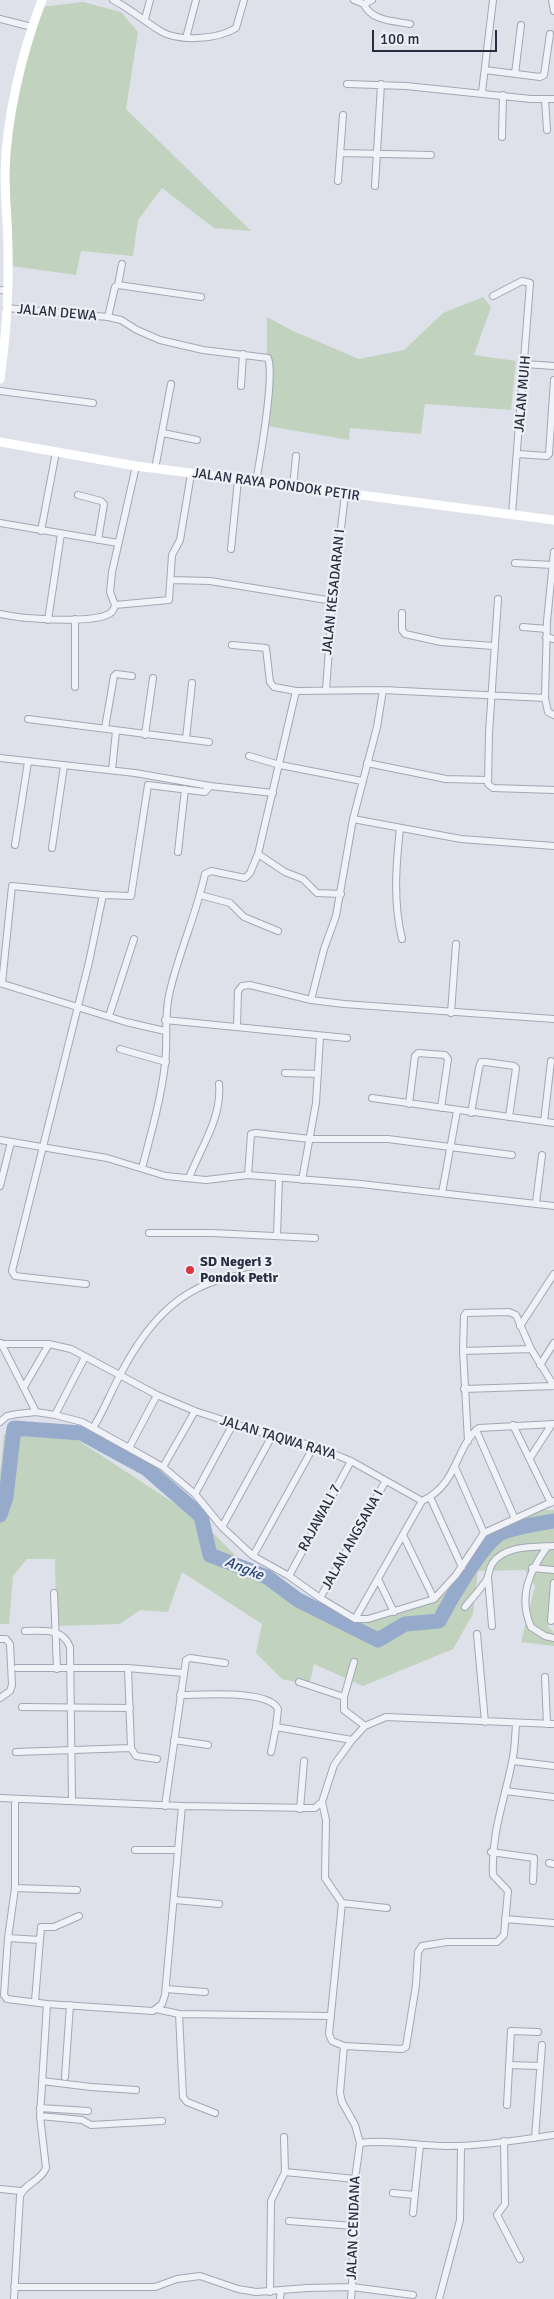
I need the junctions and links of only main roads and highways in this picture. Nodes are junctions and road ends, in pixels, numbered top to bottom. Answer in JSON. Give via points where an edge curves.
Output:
{"nodes":[{"id":1,"x":42,"y":0,"type":"edge"},
{"id":2,"x":3,"y":155,"type":"edge"},
{"id":3,"x":3,"y":174,"type":"edge"},
{"id":4,"x":4,"y":291,"type":"edge"},
{"id":5,"x":0,"y":375,"type":"edge"},
{"id":6,"x":0,"y":442,"type":"edge"},
{"id":7,"x":554,"y":520,"type":"edge"}],
"edges":[{"from":1,"to":2,"type":"main road","via":[[32,27]]},
{"from":2,"to":3,"type":"main road"},
{"from":3,"to":4,"type":"main road","via":[[8,250]]},
{"from":4,"to":5,"type":"main road","via":[[6,308]]},
{"from":6,"to":7,"type":"main road","name":"JALAN RAYA PONDOK PETIR","via":[[191,474]]}]}
